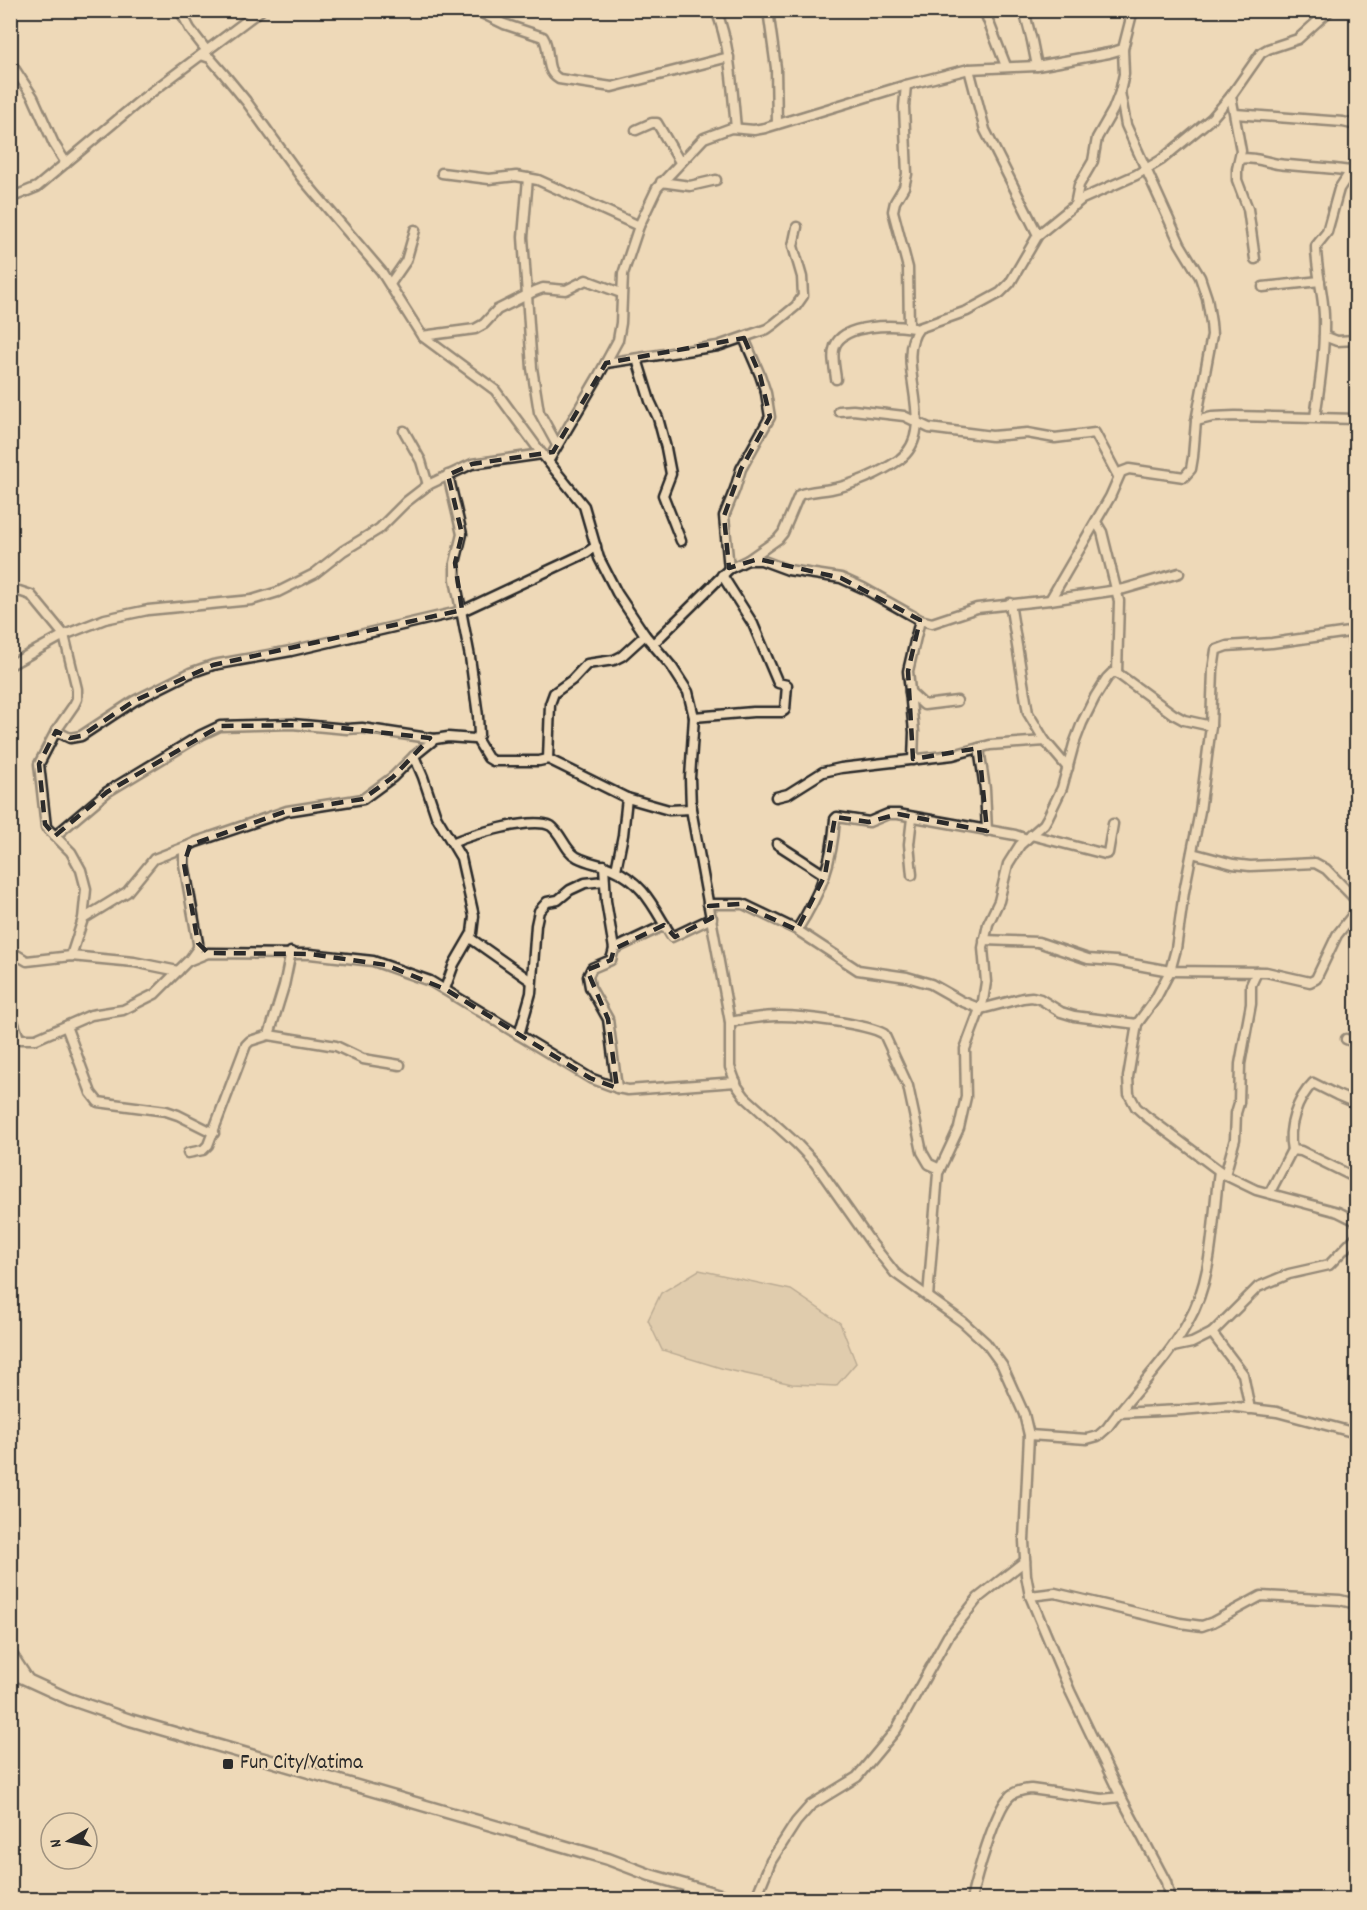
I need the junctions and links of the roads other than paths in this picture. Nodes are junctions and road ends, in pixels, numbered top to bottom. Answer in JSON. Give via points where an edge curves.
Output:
{"nodes":[{"id":1,"x":180,"y":10,"type":"edge"},
{"id":2,"x":261,"y":10,"type":"edge"},
{"id":3,"x":475,"y":10,"type":"edge"},
{"id":4,"x":716,"y":10,"type":"edge"},
{"id":5,"x":768,"y":10,"type":"edge"},
{"id":6,"x":984,"y":10,"type":"edge"},
{"id":7,"x":1024,"y":10,"type":"edge"},
{"id":8,"x":1133,"y":10,"type":"edge"},
{"id":9,"x":1329,"y":10,"type":"edge"},
{"id":10,"x":251,"y":15,"type":"edge"},
{"id":11,"x":1123,"y":49,"type":"junction"},
{"id":12,"x":204,"y":53,"type":"junction"},
{"id":13,"x":729,"y":57,"type":"junction"},
{"id":14,"x":10,"y":62,"type":"edge"},
{"id":15,"x":1006,"y":66,"type":"junction"},
{"id":16,"x":1036,"y":66,"type":"junction"},
{"id":17,"x":969,"y":69,"type":"junction"},
{"id":18,"x":906,"y":85,"type":"junction"},
{"id":19,"x":1120,"y":92,"type":"junction"},
{"id":20,"x":1231,"y":96,"type":"junction"},
{"id":21,"x":1235,"y":114,"type":"junction"},
{"id":22,"x":777,"y":124,"type":"junction"},
{"id":23,"x":1356,"y":125,"type":"edge"},
{"id":24,"x":736,"y":128,"type":"junction"},
{"id":25,"x":636,"y":130,"type":"dead end"},
{"id":26,"x":1240,"y":159,"type":"junction"},
{"id":27,"x":680,"y":162,"type":"junction"},
{"id":28,"x":66,"y":163,"type":"junction"},
{"id":29,"x":1356,"y":163,"type":"edge"},
{"id":30,"x":1147,"y":169,"type":"junction"},
{"id":31,"x":1350,"y":171,"type":"junction"},
{"id":32,"x":442,"y":173,"type":"dead end"},
{"id":33,"x":528,"y":178,"type":"junction"},
{"id":34,"x":716,"y":180,"type":"dead end"},
{"id":35,"x":661,"y":182,"type":"junction"},
{"id":36,"x":10,"y":198,"type":"edge"},
{"id":37,"x":1075,"y":204,"type":"junction"},
{"id":38,"x":639,"y":226,"type":"junction"},
{"id":39,"x":797,"y":227,"type":"dead end"},
{"id":40,"x":415,"y":230,"type":"dead end"},
{"id":41,"x":1038,"y":235,"type":"junction"},
{"id":42,"x":1255,"y":259,"type":"dead end"},
{"id":43,"x":1320,"y":282,"type":"junction"},
{"id":44,"x":390,"y":284,"type":"junction"},
{"id":45,"x":1263,"y":287,"type":"dead end"},
{"id":46,"x":621,"y":293,"type":"junction"},
{"id":47,"x":527,"y":295,"type":"junction"},
{"id":48,"x":914,"y":328,"type":"junction"},
{"id":49,"x":423,"y":336,"type":"junction"},
{"id":50,"x":1324,"y":336,"type":"junction"},
{"id":51,"x":744,"y":338,"type":"junction"},
{"id":52,"x":1356,"y":340,"type":"edge"},
{"id":53,"x":637,"y":359,"type":"junction"},
{"id":54,"x":606,"y":363,"type":"junction"},
{"id":55,"x":836,"y":379,"type":"dead end"},
{"id":56,"x":839,"y":411,"type":"dead end"},
{"id":57,"x":1315,"y":417,"type":"junction"},
{"id":58,"x":1356,"y":419,"type":"edge"},
{"id":59,"x":917,"y":421,"type":"junction"},
{"id":60,"x":1196,"y":421,"type":"junction"},
{"id":61,"x":404,"y":431,"type":"dead end"},
{"id":62,"x":556,"y":445,"type":"junction"},
{"id":63,"x":545,"y":457,"type":"junction"},
{"id":64,"x":448,"y":475,"type":"junction"},
{"id":65,"x":1118,"y":476,"type":"junction"},
{"id":66,"x":428,"y":485,"type":"junction"},
{"id":67,"x":1096,"y":522,"type":"junction"},
{"id":68,"x":681,"y":541,"type":"dead end"},
{"id":69,"x":596,"y":546,"type":"junction"},
{"id":70,"x":748,"y":560,"type":"junction"},
{"id":71,"x":729,"y":568,"type":"junction"},
{"id":72,"x":1179,"y":573,"type":"dead end"},
{"id":73,"x":722,"y":575,"type":"junction"},
{"id":74,"x":1117,"y":590,"type":"junction"},
{"id":75,"x":10,"y":592,"type":"edge"},
{"id":76,"x":1050,"y":600,"type":"junction"},
{"id":77,"x":1010,"y":603,"type":"junction"},
{"id":78,"x":462,"y":611,"type":"junction"},
{"id":79,"x":920,"y":620,"type":"junction"},
{"id":80,"x":1354,"y":631,"type":"edge"},
{"id":81,"x":64,"y":635,"type":"junction"},
{"id":82,"x":645,"y":635,"type":"junction"},
{"id":83,"x":653,"y":644,"type":"junction"},
{"id":84,"x":10,"y":665,"type":"edge"},
{"id":85,"x":1356,"y":670,"type":"edge"},
{"id":86,"x":1117,"y":673,"type":"junction"},
{"id":87,"x":910,"y":692,"type":"junction"},
{"id":88,"x":957,"y":701,"type":"dead end"},
{"id":89,"x":694,"y":717,"type":"junction"},
{"id":90,"x":1211,"y":726,"type":"junction"},
{"id":91,"x":56,"y":731,"type":"junction"},
{"id":92,"x":476,"y":738,"type":"junction"},
{"id":93,"x":435,"y":739,"type":"junction"},
{"id":94,"x":1045,"y":741,"type":"junction"},
{"id":95,"x":979,"y":748,"type":"junction"},
{"id":96,"x":414,"y":756,"type":"junction"},
{"id":97,"x":548,"y":759,"type":"junction"},
{"id":98,"x":913,"y":760,"type":"junction"},
{"id":99,"x":1068,"y":768,"type":"junction"},
{"id":100,"x":776,"y":797,"type":"dead end"},
{"id":101,"x":627,"y":798,"type":"junction"},
{"id":102,"x":691,"y":809,"type":"junction"},
{"id":103,"x":912,"y":818,"type":"junction"},
{"id":104,"x":1113,"y":824,"type":"dead end"},
{"id":105,"x":987,"y":831,"type":"junction"},
{"id":106,"x":55,"y":836,"type":"junction"},
{"id":107,"x":1029,"y":837,"type":"junction"},
{"id":108,"x":452,"y":843,"type":"junction"},
{"id":109,"x":777,"y":844,"type":"dead end"},
{"id":110,"x":190,"y":845,"type":"junction"},
{"id":111,"x":1192,"y":853,"type":"junction"},
{"id":112,"x":604,"y":865,"type":"junction"},
{"id":113,"x":616,"y":870,"type":"junction"},
{"id":114,"x":825,"y":875,"type":"junction"},
{"id":115,"x":912,"y":875,"type":"dead end"},
{"id":116,"x":604,"y":881,"type":"junction"},
{"id":117,"x":1356,"y":900,"type":"edge"},
{"id":118,"x":708,"y":904,"type":"junction"},
{"id":119,"x":1356,"y":911,"type":"edge"},
{"id":120,"x":712,"y":918,"type":"junction"},
{"id":121,"x":83,"y":919,"type":"junction"},
{"id":122,"x":664,"y":925,"type":"junction"},
{"id":123,"x":797,"y":930,"type":"junction"},
{"id":124,"x":470,"y":938,"type":"junction"},
{"id":125,"x":984,"y":940,"type":"junction"},
{"id":126,"x":198,"y":943,"type":"junction"},
{"id":127,"x":614,"y":949,"type":"junction"},
{"id":128,"x":10,"y":951,"type":"edge"},
{"id":129,"x":208,"y":952,"type":"junction"},
{"id":130,"x":291,"y":952,"type":"junction"},
{"id":131,"x":71,"y":956,"type":"junction"},
{"id":132,"x":188,"y":961,"type":"junction"},
{"id":133,"x":178,"y":971,"type":"junction"},
{"id":134,"x":1170,"y":971,"type":"junction"},
{"id":135,"x":1257,"y":972,"type":"junction"},
{"id":136,"x":531,"y":981,"type":"junction"},
{"id":137,"x":445,"y":989,"type":"junction"},
{"id":138,"x":981,"y":1009,"type":"junction"},
{"id":139,"x":10,"y":1013,"type":"edge"},
{"id":140,"x":730,"y":1022,"type":"junction"},
{"id":141,"x":1137,"y":1024,"type":"junction"},
{"id":142,"x":66,"y":1026,"type":"junction"},
{"id":143,"x":269,"y":1035,"type":"junction"},
{"id":144,"x":519,"y":1035,"type":"junction"},
{"id":145,"x":15,"y":1038,"type":"edge"},
{"id":146,"x":1346,"y":1039,"type":"dead end"},
{"id":147,"x":1356,"y":1043,"type":"edge"},
{"id":148,"x":400,"y":1065,"type":"dead end"},
{"id":149,"x":736,"y":1082,"type":"junction"},
{"id":150,"x":617,"y":1089,"type":"junction"},
{"id":151,"x":1356,"y":1103,"type":"edge"},
{"id":152,"x":214,"y":1133,"type":"junction"},
{"id":153,"x":1292,"y":1150,"type":"junction"},
{"id":154,"x":188,"y":1153,"type":"dead end"},
{"id":155,"x":940,"y":1169,"type":"junction"},
{"id":156,"x":1222,"y":1173,"type":"junction"},
{"id":157,"x":1356,"y":1178,"type":"edge"},
{"id":158,"x":1270,"y":1192,"type":"junction"},
{"id":159,"x":1356,"y":1221,"type":"edge"},
{"id":160,"x":1356,"y":1237,"type":"edge"},
{"id":161,"x":928,"y":1297,"type":"junction"},
{"id":162,"x":1212,"y":1334,"type":"junction"},
{"id":163,"x":1173,"y":1347,"type":"junction"},
{"id":164,"x":1250,"y":1409,"type":"junction"},
{"id":165,"x":1118,"y":1413,"type":"junction"},
{"id":166,"x":1356,"y":1432,"type":"edge"},
{"id":167,"x":1029,"y":1435,"type":"junction"},
{"id":168,"x":1024,"y":1561,"type":"junction"},
{"id":169,"x":1030,"y":1596,"type":"junction"},
{"id":170,"x":1356,"y":1604,"type":"edge"},
{"id":171,"x":10,"y":1651,"type":"edge"},
{"id":172,"x":10,"y":1672,"type":"edge"},
{"id":173,"x":29,"y":1680,"type":"junction"},
{"id":174,"x":1121,"y":1797,"type":"junction"},
{"id":175,"x":737,"y":1899,"type":"edge"},
{"id":176,"x":755,"y":1899,"type":"edge"},
{"id":177,"x":970,"y":1899,"type":"edge"},
{"id":178,"x":1170,"y":1899,"type":"edge"}],
"edges":[{"from":1,"to":12,"type":"street"},
{"from":2,"to":10,"type":"street"},
{"from":3,"to":13,"type":"street","via":[[543,38],[552,74],[559,79],[612,87]]},
{"from":4,"to":13,"type":"street"},
{"from":5,"to":22,"type":"street","via":[[776,68]]},
{"from":6,"to":15,"type":"street"},
{"from":7,"to":16,"type":"street"},
{"from":8,"to":11,"type":"street"},
{"from":9,"to":20,"type":"street","via":[[1298,39],[1261,53]]},
{"from":10,"to":12,"type":"street"},
{"from":11,"to":16,"type":"street"},
{"from":11,"to":19,"type":"street"},
{"from":12,"to":28,"type":"street"},
{"from":12,"to":44,"type":"street"},
{"from":13,"to":24,"type":"street"},
{"from":14,"to":28,"type":"street","via":[[28,88]]},
{"from":15,"to":16,"type":"street"},
{"from":15,"to":17,"type":"street"},
{"from":17,"to":18,"type":"street"},
{"from":17,"to":41,"type":"street","via":[[985,130]]},
{"from":18,"to":22,"type":"street"},
{"from":18,"to":48,"type":"street","via":[[907,174],[893,214],[905,251]]},
{"from":19,"to":30,"type":"street","via":[[1126,126]]},
{"from":19,"to":37,"type":"street","via":[[1097,138]]},
{"from":20,"to":21,"type":"street"},
{"from":20,"to":30,"type":"street","via":[[1207,123]]},
{"from":21,"to":23,"type":"street"},
{"from":21,"to":26,"type":"street"},
{"from":22,"to":24,"type":"street","via":[[754,130]]},
{"from":24,"to":27,"type":"street","via":[[704,138]]},
{"from":25,"to":27,"type":"street","via":[[657,123]]},
{"from":26,"to":31,"type":"street"},
{"from":26,"to":42,"type":"street","via":[[1237,180],[1248,209]]},
{"from":27,"to":35,"type":"street"},
{"from":28,"to":36,"type":"street","via":[[36,187]]},
{"from":29,"to":31,"type":"street"},
{"from":30,"to":37,"type":"street"},
{"from":30,"to":60,"type":"street","via":[[1207,298],[1212,334]]},
{"from":31,"to":43,"type":"street","via":[[1336,197],[1327,232],[1316,246]]},
{"from":32,"to":33,"type":"street","via":[[489,179]]},
{"from":33,"to":38,"type":"street"},
{"from":33,"to":47,"type":"street","via":[[523,237]]},
{"from":34,"to":35,"type":"street","via":[[690,186]]},
{"from":35,"to":38,"type":"street"},
{"from":37,"to":41,"type":"street"},
{"from":38,"to":46,"type":"street"},
{"from":39,"to":51,"type":"street","via":[[793,246],[802,277],[801,300],[767,329]]},
{"from":40,"to":44,"type":"street","via":[[406,261]]},
{"from":41,"to":48,"type":"street","via":[[1000,293],[967,311]]},
{"from":43,"to":45,"type":"street"},
{"from":43,"to":50,"type":"street"},
{"from":44,"to":49,"type":"street"},
{"from":46,"to":47,"type":"street","via":[[586,280],[569,289],[543,288]]},
{"from":46,"to":54,"type":"street","via":[[620,332]]},
{"from":47,"to":49,"type":"street","via":[[497,310],[475,329]]},
{"from":47,"to":62,"type":"street","via":[[536,398]]},
{"from":48,"to":55,"type":"street","via":[[892,326],[849,331],[834,348]]},
{"from":48,"to":59,"type":"street","via":[[911,375]]},
{"from":49,"to":63,"type":"street","via":[[495,390]]},
{"from":50,"to":52,"type":"street","via":[[1337,341]]},
{"from":50,"to":57,"type":"street"},
{"from":51,"to":53,"type":"street"},
{"from":51,"to":71,"type":"street","via":[[766,393],[770,417],[741,469],[724,516]]},
{"from":53,"to":54,"type":"street"},
{"from":53,"to":68,"type":"street","via":[[666,448],[671,474],[663,495]]},
{"from":54,"to":62,"type":"street"},
{"from":56,"to":59,"type":"street","via":[[904,416]]},
{"from":57,"to":58,"type":"street"},
{"from":57,"to":60,"type":"street","via":[[1235,416]]},
{"from":59,"to":65,"type":"street","via":[[929,428],[993,436],[1027,433],[1055,438],[1095,433]]},
{"from":59,"to":70,"type":"street","via":[[909,448],[898,460],[846,486],[799,495],[783,533]]},
{"from":60,"to":65,"type":"street","via":[[1193,458],[1187,476],[1129,469]]},
{"from":61,"to":66,"type":"street","via":[[421,461]]},
{"from":62,"to":63,"type":"street"},
{"from":63,"to":64,"type":"street","via":[[472,464]]},
{"from":63,"to":69,"type":"street","via":[[584,506]]},
{"from":64,"to":66,"type":"street"},
{"from":64,"to":78,"type":"street","via":[[462,534],[455,563]]},
{"from":65,"to":67,"type":"street"},
{"from":66,"to":81,"type":"street","via":[[379,530],[314,574],[279,592],[252,600],[122,614]]},
{"from":67,"to":74,"type":"street"},
{"from":67,"to":76,"type":"street"},
{"from":69,"to":78,"type":"street"},
{"from":69,"to":82,"type":"street","via":[[609,579]]},
{"from":70,"to":71,"type":"street"},
{"from":70,"to":79,"type":"street","via":[[841,578]]},
{"from":71,"to":73,"type":"street"},
{"from":72,"to":74,"type":"street"},
{"from":73,"to":83,"type":"street"},
{"from":73,"to":89,"type":"street","via":[[753,624],[778,682],[787,684],[787,706],[782,712]]},
{"from":74,"to":76,"type":"street"},
{"from":74,"to":86,"type":"street"},
{"from":75,"to":81,"type":"street","via":[[31,595]]},
{"from":76,"to":77,"type":"street"},
{"from":77,"to":79,"type":"street","via":[[977,608],[935,622]]},
{"from":77,"to":94,"type":"street","via":[[1025,705]]},
{"from":78,"to":91,"type":"street","via":[[213,665],[134,701],[81,736],[70,738]]},
{"from":78,"to":92,"type":"street","via":[[478,716]]},
{"from":79,"to":87,"type":"street","via":[[909,663]]},
{"from":80,"to":85,"type":"street"},
{"from":80,"to":90,"type":"street","via":[[1216,650]]},
{"from":81,"to":84,"type":"street"},
{"from":81,"to":91,"type":"street","via":[[78,696]]},
{"from":82,"to":83,"type":"street"},
{"from":82,"to":97,"type":"street","via":[[614,660],[587,664],[554,693]]},
{"from":83,"to":89,"type":"street","via":[[688,692]]},
{"from":86,"to":90,"type":"street","via":[[1173,714]]},
{"from":86,"to":99,"type":"street","via":[[1110,675],[1095,697],[1077,735]]},
{"from":87,"to":88,"type":"street","via":[[924,705]]},
{"from":87,"to":98,"type":"street"},
{"from":89,"to":102,"type":"street"},
{"from":90,"to":111,"type":"street"},
{"from":91,"to":106,"type":"street","via":[[39,764],[45,824]]},
{"from":92,"to":93,"type":"street"},
{"from":92,"to":97,"type":"street","via":[[493,761]]},
{"from":93,"to":96,"type":"street"},
{"from":93,"to":106,"type":"street","via":[[362,728],[292,724],[220,726],[107,792]]},
{"from":94,"to":95,"type":"street"},
{"from":94,"to":99,"type":"street"},
{"from":95,"to":98,"type":"street"},
{"from":95,"to":105,"type":"street"},
{"from":96,"to":108,"type":"street","via":[[436,816]]},
{"from":96,"to":110,"type":"street","via":[[363,799],[287,811]]},
{"from":97,"to":101,"type":"street"},
{"from":98,"to":100,"type":"street","via":[[828,771]]},
{"from":99,"to":107,"type":"street","via":[[1044,824]]},
{"from":101,"to":102,"type":"street","via":[[669,810]]},
{"from":101,"to":113,"type":"street"},
{"from":102,"to":118,"type":"street"},
{"from":103,"to":105,"type":"street"},
{"from":103,"to":114,"type":"street","via":[[892,814],[867,822],[837,817]]},
{"from":103,"to":115,"type":"street"},
{"from":104,"to":107,"type":"street","via":[[1105,854]]},
{"from":105,"to":107,"type":"street"},
{"from":106,"to":121,"type":"street","via":[[81,870],[86,889]]},
{"from":107,"to":125,"type":"street","via":[[1015,851],[1006,869]]},
{"from":108,"to":112,"type":"street","via":[[513,826],[544,824],[556,831],[574,856]]},
{"from":108,"to":124,"type":"street","via":[[465,869],[473,908]]},
{"from":109,"to":114,"type":"street"},
{"from":110,"to":121,"type":"street","via":[[154,859],[127,892]]},
{"from":110,"to":126,"type":"street","via":[[184,854],[184,864]]},
{"from":111,"to":117,"type":"street","via":[[1250,866],[1315,863]]},
{"from":111,"to":134,"type":"street"},
{"from":112,"to":113,"type":"street"},
{"from":112,"to":116,"type":"street"},
{"from":113,"to":122,"type":"street","via":[[643,890]]},
{"from":114,"to":123,"type":"street"},
{"from":116,"to":127,"type":"street"},
{"from":116,"to":136,"type":"street","via":[[585,883],[540,909]]},
{"from":118,"to":120,"type":"street"},
{"from":118,"to":123,"type":"street","via":[[749,906]]},
{"from":119,"to":135,"type":"street","via":[[1337,935],[1314,981]]},
{"from":120,"to":122,"type":"street","via":[[674,937]]},
{"from":120,"to":140,"type":"street"},
{"from":121,"to":131,"type":"street"},
{"from":122,"to":127,"type":"street"},
{"from":123,"to":138,"type":"street","via":[[858,970],[931,984]]},
{"from":124,"to":136,"type":"street"},
{"from":124,"to":137,"type":"street"},
{"from":125,"to":134,"type":"street","via":[[1038,942],[1088,959]]},
{"from":125,"to":138,"type":"street","via":[[986,982]]},
{"from":126,"to":129,"type":"street"},
{"from":126,"to":132,"type":"street"},
{"from":127,"to":150,"type":"street","via":[[611,960],[592,968],[588,976],[608,1019]]},
{"from":128,"to":131,"type":"street","via":[[30,962]]},
{"from":129,"to":130,"type":"street"},
{"from":129,"to":132,"type":"street"},
{"from":130,"to":137,"type":"street","via":[[373,961]]},
{"from":130,"to":143,"type":"street"},
{"from":131,"to":133,"type":"street"},
{"from":132,"to":133,"type":"street"},
{"from":133,"to":142,"type":"street","via":[[155,994],[139,1003]]},
{"from":134,"to":135,"type":"street"},
{"from":134,"to":141,"type":"street"},
{"from":135,"to":156,"type":"street","via":[[1251,985],[1240,1064],[1235,1139]]},
{"from":136,"to":144,"type":"street"},
{"from":137,"to":144,"type":"street"},
{"from":138,"to":141,"type":"street","via":[[1032,997],[1074,1016]]},
{"from":138,"to":155,"type":"street","via":[[965,1049],[966,1097],[961,1123]]},
{"from":139,"to":145,"type":"street"},
{"from":140,"to":149,"type":"street","via":[[730,1067]]},
{"from":140,"to":155,"type":"street","via":[[789,1016],[855,1024],[884,1034],[908,1086],[922,1152],[929,1164]]},
{"from":141,"to":156,"type":"street","via":[[1128,1077],[1131,1099],[1146,1116]]},
{"from":142,"to":145,"type":"street","via":[[36,1039]]},
{"from":142,"to":152,"type":"street","via":[[98,1102],[178,1114]]},
{"from":143,"to":148,"type":"street","via":[[336,1046],[363,1059]]},
{"from":143,"to":152,"type":"street","via":[[246,1044]]},
{"from":144,"to":150,"type":"street","via":[[590,1078]]},
{"from":146,"to":147,"type":"street"},
{"from":149,"to":150,"type":"street"},
{"from":149,"to":161,"type":"street","via":[[745,1097],[815,1163],[895,1273]]},
{"from":151,"to":153,"type":"street","via":[[1313,1083],[1298,1106],[1291,1128]]},
{"from":152,"to":154,"type":"street","via":[[206,1148]]},
{"from":153,"to":157,"type":"street"},
{"from":153,"to":158,"type":"street"},
{"from":155,"to":161,"type":"street"},
{"from":156,"to":158,"type":"street"},
{"from":156,"to":163,"type":"street","via":[[1202,1286],[1192,1315]]},
{"from":158,"to":159,"type":"street"},
{"from":160,"to":162,"type":"street","via":[[1329,1265],[1289,1274],[1258,1287]]},
{"from":161,"to":167,"type":"street","via":[[963,1322],[992,1350],[1008,1377]]},
{"from":162,"to":163,"type":"street"},
{"from":162,"to":164,"type":"street","via":[[1243,1374]]},
{"from":163,"to":165,"type":"street"},
{"from":164,"to":165,"type":"street","via":[[1216,1406]]},
{"from":164,"to":166,"type":"street"},
{"from":165,"to":167,"type":"street","via":[[1107,1428],[1088,1439]]},
{"from":167,"to":168,"type":"street"},
{"from":168,"to":169,"type":"street"},
{"from":168,"to":176,"type":"street","via":[[978,1598],[948,1636],[896,1730],[857,1777],[811,1805],[796,1822],[771,1861]]},
{"from":169,"to":170,"type":"street","via":[[1055,1593],[1202,1626],[1261,1596]]},
{"from":169,"to":174,"type":"street"},
{"from":171,"to":173,"type":"street"},
{"from":172,"to":173,"type":"main road"},
{"from":173,"to":175,"type":"main road","via":[[130,1720]]},
{"from":174,"to":177,"type":"street","via":[[1102,1799],[1019,1790],[999,1813]]},
{"from":174,"to":178,"type":"street","via":[[1166,1882]]}]}
